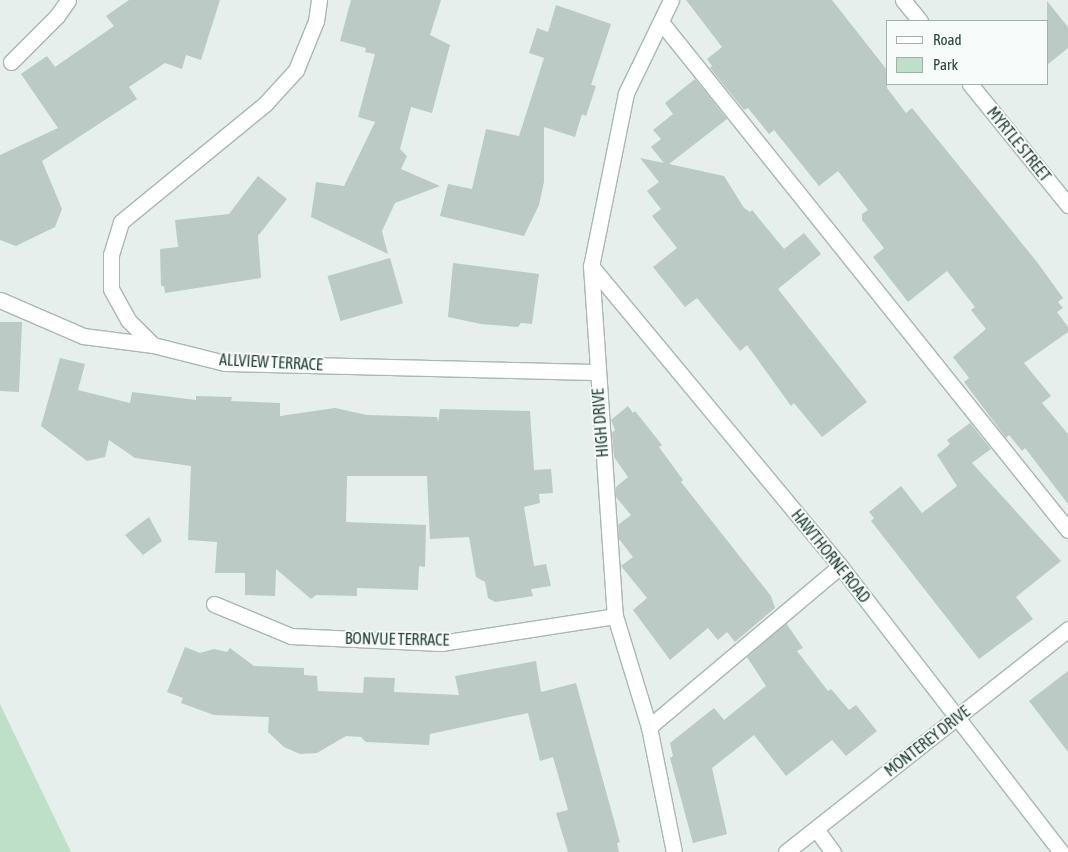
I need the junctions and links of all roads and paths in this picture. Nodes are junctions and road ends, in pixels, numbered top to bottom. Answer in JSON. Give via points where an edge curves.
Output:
{"nodes":[{"id":1,"x":68,"y":0,"type":"edge"},
{"id":2,"x":319,"y":0,"type":"edge"},
{"id":3,"x":671,"y":0,"type":"edge"},
{"id":4,"x":902,"y":0,"type":"edge"},
{"id":5,"x":919,"y":20,"type":"edge"},
{"id":6,"x":661,"y":22,"type":"junction"},
{"id":7,"x":11,"y":62,"type":"dead end"},
{"id":8,"x":971,"y":85,"type":"edge"},
{"id":9,"x":1068,"y":205,"type":"edge"},
{"id":10,"x":591,"y":266,"type":"junction"},
{"id":11,"x":0,"y":300,"type":"edge"},
{"id":12,"x":153,"y":345,"type":"junction"},
{"id":13,"x":596,"y":372,"type":"junction"},
{"id":14,"x":1068,"y":530,"type":"edge"},
{"id":15,"x":840,"y":566,"type":"junction"},
{"id":16,"x":214,"y":604,"type":"dead end"},
{"id":17,"x":615,"y":616,"type":"junction"},
{"id":18,"x":1068,"y":630,"type":"edge"},
{"id":19,"x":958,"y":716,"type":"junction"},
{"id":20,"x":649,"y":727,"type":"junction"},
{"id":21,"x":816,"y":829,"type":"junction"},
{"id":22,"x":674,"y":852,"type":"edge"},
{"id":23,"x":786,"y":852,"type":"edge"},
{"id":24,"x":833,"y":852,"type":"edge"},
{"id":25,"x":1061,"y":852,"type":"edge"}],
"edges":[{"from":1,"to":7,"type":"street","via":[[58,16]]},
{"from":2,"to":12,"type":"street","via":[[316,22],[296,70],[265,104],[121,222],[111,255],[111,289],[128,320]]},
{"from":3,"to":6,"type":"street","name":"HIGH DRIVE"},
{"from":4,"to":5,"type":"street"},
{"from":6,"to":10,"type":"street","name":"HIGH DRIVE","via":[[626,93]]},
{"from":6,"to":14,"type":"street"},
{"from":8,"to":9,"type":"street","name":"MYRTLE STREET"},
{"from":10,"to":13,"type":"street","name":"HIGH DRIVE"},
{"from":10,"to":15,"type":"street","name":"HAWTHORNE ROAD"},
{"from":11,"to":12,"type":"street","name":"ALLVIEW TERRACE","via":[[83,336]]},
{"from":12,"to":13,"type":"street","name":"ALLVIEW TERRACE","via":[[225,363]]},
{"from":13,"to":17,"type":"street","name":"HIGH DRIVE"},
{"from":15,"to":19,"type":"street","name":"HAWTHORNE ROAD"},
{"from":15,"to":20,"type":"street"},
{"from":16,"to":17,"type":"street","name":"BONVUE TERRACE","via":[[291,636],[440,643]]},
{"from":17,"to":20,"type":"street","name":"HIGH DRIVE"},
{"from":18,"to":19,"type":"street","name":"MONTEREY DRIVE"},
{"from":19,"to":21,"type":"street","name":"MONTEREY DRIVE"},
{"from":19,"to":25,"type":"street","name":"HAWTHORNE ROAD"},
{"from":20,"to":22,"type":"street","name":"HIGH DRIVE"},
{"from":21,"to":23,"type":"street","name":"MONTEREY DRIVE"},
{"from":21,"to":24,"type":"street"}]}
